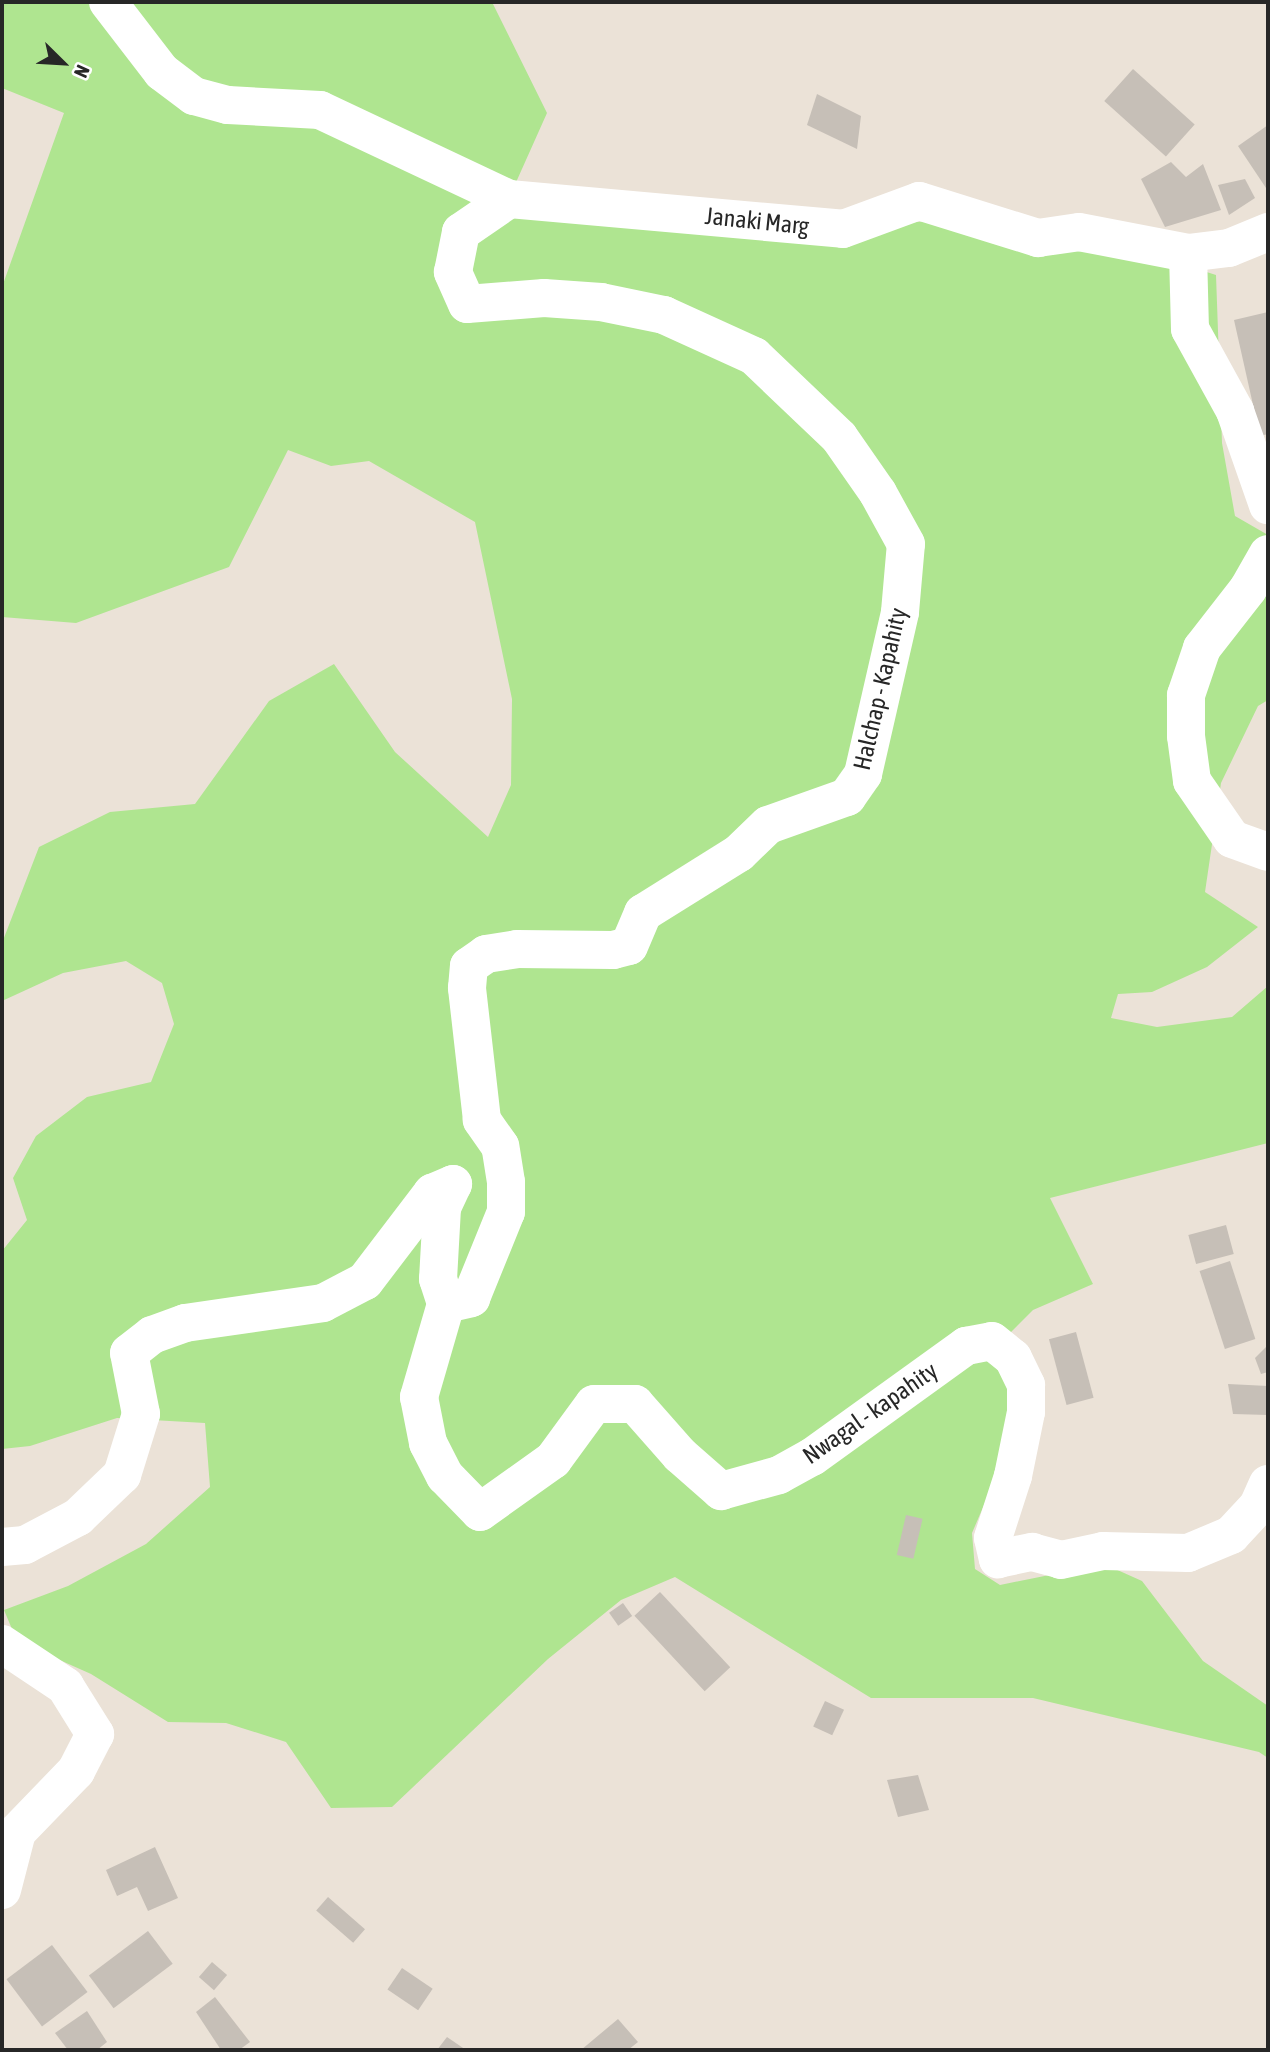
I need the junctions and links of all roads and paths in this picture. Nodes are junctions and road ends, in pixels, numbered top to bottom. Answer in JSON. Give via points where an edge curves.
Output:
{"nodes":[{"id":1,"x":108,"y":2,"type":"edge"},
{"id":2,"x":509,"y":199,"type":"junction"},
{"id":3,"x":1268,"y":232,"type":"edge"},
{"id":4,"x":1188,"y":253,"type":"junction"},
{"id":5,"x":1268,"y":505,"type":"edge"},
{"id":6,"x":1268,"y":554,"type":"edge"},
{"id":7,"x":1268,"y":852,"type":"edge"},
{"id":8,"x":446,"y":1304,"type":"junction"},
{"id":9,"x":1268,"y":1484,"type":"edge"},
{"id":10,"x":2,"y":1547,"type":"edge"},
{"id":11,"x":2,"y":1644,"type":"edge"},
{"id":12,"x":2,"y":1890,"type":"edge"}],
"edges":[{"from":1,"to":2,"type":"street","name":"Janaki Marg","via":[[162,72],[194,96],[228,105],[320,110]]},
{"from":2,"to":4,"type":"street","name":"Janaki Marg","via":[[843,229],[919,201],[1038,239],[1079,232]]},
{"from":2,"to":8,"type":"street","name":"Halchap - Kapahity","via":[[461,232],[453,272],[467,304],[544,298],[601,302],[664,315],[754,356],[839,437],[906,544],[900,612],[875,732],[863,774],[847,797],[768,825],[739,853],[643,913],[629,946],[613,950],[517,949],[486,954],[470,966],[467,988],[480,1108],[482,1121],[500,1146],[506,1212],[471,1298]]},
{"from":3,"to":4,"type":"street","name":"Janaki Marg","via":[[1229,248]]},
{"from":4,"to":5,"type":"street","via":[[1190,329],[1235,411]]},
{"from":6,"to":7,"type":"street","via":[[1248,589],[1202,648],[1186,709],[1192,781],[1232,839]]},
{"from":8,"to":9,"type":"street","name":"Nwagal - kapahity","via":[[419,1397],[433,1454],[445,1476],[480,1512],[554,1460],[594,1404],[635,1404],[680,1455],[721,1491],[779,1475],[812,1457],[967,1346],[992,1341],[1013,1358],[1026,1385],[1026,1412],[1013,1476],[993,1538],[998,1559],[1032,1552],[1061,1560],[1103,1551],[1188,1552],[1231,1535],[1258,1506]]},
{"from":8,"to":10,"type":"street","via":[[438,1279],[442,1208],[453,1184],[432,1193],[365,1281],[324,1303],[184,1323],[152,1335],[129,1353],[141,1414],[122,1475],[78,1517],[25,1545]]},
{"from":11,"to":12,"type":"street","via":[[65,1686],[95,1734],[76,1771],[17,1832]]}]}
